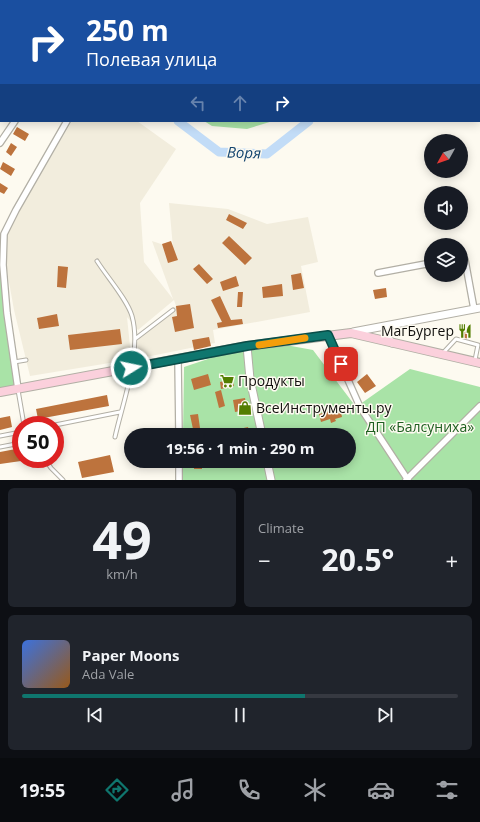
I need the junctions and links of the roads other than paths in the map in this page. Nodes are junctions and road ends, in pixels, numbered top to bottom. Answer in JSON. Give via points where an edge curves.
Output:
{"nodes":[{"id":1,"x":14,"y":122,"type":"edge"},
{"id":2,"x":66,"y":122,"type":"edge"},
{"id":3,"x":0,"y":143,"type":"edge"},
{"id":4,"x":0,"y":228,"type":"edge"},
{"id":5,"x":4,"y":234,"type":"junction"},
{"id":6,"x":97,"y":261,"type":"dead end"},
{"id":7,"x":2,"y":264,"type":"edge"},
{"id":8,"x":424,"y":264,"type":"edge"},
{"id":9,"x":468,"y":272,"type":"edge"},
{"id":10,"x":378,"y":274,"type":"dead end"},
{"id":11,"x":477,"y":308,"type":"edge"},
{"id":12,"x":173,"y":310,"type":"dead end"},
{"id":13,"x":390,"y":326,"type":"junction"},
{"id":14,"x":351,"y":333,"type":"junction"},
{"id":15,"x":328,"y":335,"type":"junction"},
{"id":16,"x":135,"y":339,"type":"junction"},
{"id":17,"x":392,"y":343,"type":"junction"},
{"id":18,"x":247,"y":346,"type":"junction"},
{"id":19,"x":442,"y":354,"type":"junction"},
{"id":20,"x":26,"y":360,"type":"dead end"},
{"id":21,"x":178,"y":360,"type":"junction"},
{"id":22,"x":14,"y":362,"type":"junction"},
{"id":23,"x":477,"y":363,"type":"edge"},
{"id":24,"x":131,"y":368,"type":"junction"},
{"id":25,"x":18,"y":389,"type":"junction"},
{"id":26,"x":0,"y":392,"type":"edge"},
{"id":27,"x":480,"y":406,"type":"edge"},
{"id":28,"x":120,"y":412,"type":"junction"},
{"id":29,"x":22,"y":416,"type":"edge"},
{"id":30,"x":64,"y":423,"type":"edge"},
{"id":31,"x":179,"y":428,"type":"edge"},
{"id":32,"x":260,"y":428,"type":"edge"},
{"id":33,"x":12,"y":434,"type":"edge"},
{"id":34,"x":0,"y":436,"type":"edge"},
{"id":35,"x":116,"y":437,"type":"dead end"},
{"id":36,"x":12,"y":445,"type":"edge"},
{"id":37,"x":0,"y":447,"type":"edge"},
{"id":38,"x":51,"y":468,"type":"edge"},
{"id":39,"x":179,"y":468,"type":"edge"},
{"id":40,"x":268,"y":468,"type":"edge"},
{"id":41,"x":63,"y":480,"type":"edge"},
{"id":42,"x":179,"y":480,"type":"edge"},
{"id":43,"x":271,"y":480,"type":"edge"},
{"id":44,"x":407,"y":480,"type":"edge"}],
"edges":[{"from":1,"to":3,"type":"street"},
{"from":2,"to":5,"type":"street"},
{"from":4,"to":5,"type":"street"},
{"from":5,"to":7,"type":"street"},
{"from":6,"to":16,"type":"lane","via":[[132,316]]},
{"from":7,"to":22,"type":"street"},
{"from":8,"to":10,"type":"street"},
{"from":9,"to":11,"type":"street"},
{"from":11,"to":13,"type":"street"},
{"from":12,"to":16,"type":"lane"},
{"from":13,"to":14,"type":"street"},
{"from":13,"to":17,"type":"street","via":[[386,336]]},
{"from":14,"to":15,"type":"main road"},
{"from":14,"to":17,"type":"main road"},
{"from":15,"to":18,"type":"main road"},
{"from":15,"to":44,"type":"street","via":[[360,407]]},
{"from":16,"to":24,"type":"lane"},
{"from":17,"to":19,"type":"main road"},
{"from":18,"to":21,"type":"main road"},
{"from":18,"to":32,"type":"street","via":[[250,379]]},
{"from":19,"to":23,"type":"main road"},
{"from":19,"to":23,"type":"lane","via":[[456,339],[478,345]]},
{"from":20,"to":22,"type":"lane"},
{"from":21,"to":24,"type":"main road"},
{"from":21,"to":31,"type":"street"},
{"from":22,"to":25,"type":"street"},
{"from":24,"to":25,"type":"main road"},
{"from":24,"to":28,"type":"lane"},
{"from":25,"to":26,"type":"main road"},
{"from":25,"to":29,"type":"lane"},
{"from":27,"to":44,"type":"street"},
{"from":28,"to":30,"type":"lane"},
{"from":28,"to":35,"type":"lane"},
{"from":33,"to":34,"type":"lane"},
{"from":36,"to":37,"type":"lane"},
{"from":38,"to":41,"type":"lane"},
{"from":39,"to":42,"type":"street"},
{"from":40,"to":43,"type":"street"}]}
